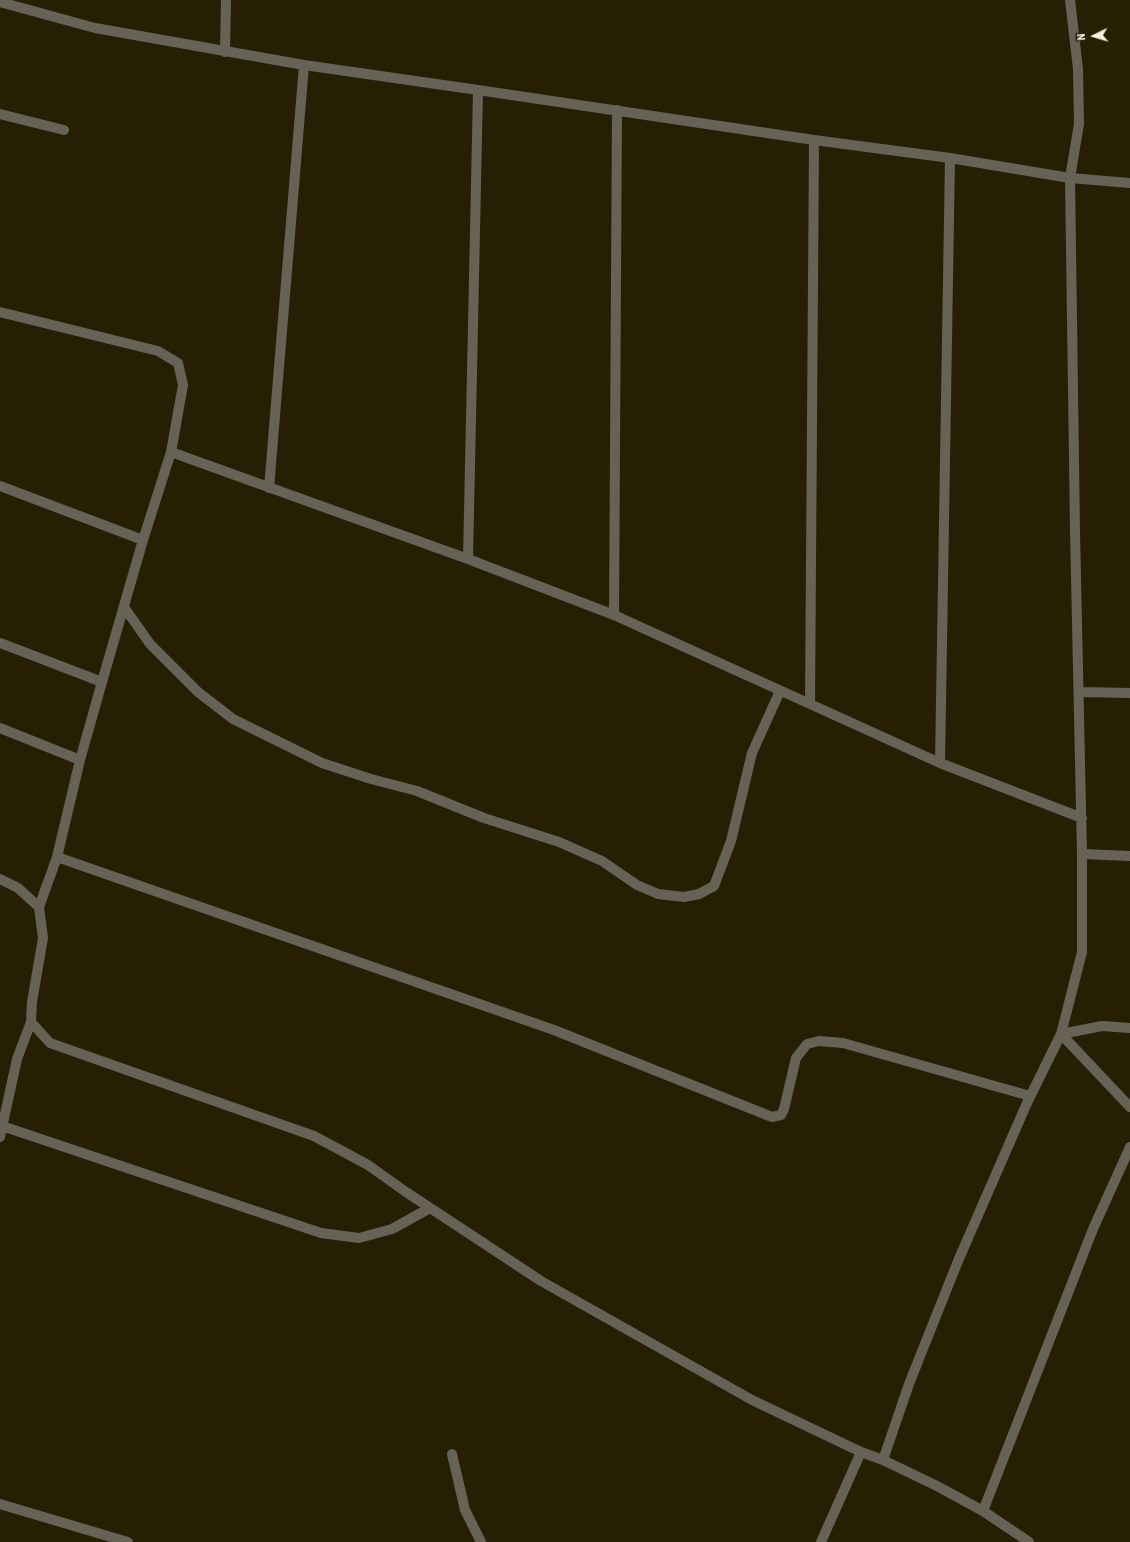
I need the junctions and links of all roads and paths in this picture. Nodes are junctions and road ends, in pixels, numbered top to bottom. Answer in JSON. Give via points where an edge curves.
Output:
{"nodes":[{"id":1,"x":226,"y":0,"type":"edge"},
{"id":2,"x":1070,"y":0,"type":"edge"},
{"id":3,"x":0,"y":2,"type":"edge"},
{"id":4,"x":225,"y":52,"type":"junction"},
{"id":5,"x":304,"y":65,"type":"junction"},
{"id":6,"x":478,"y":90,"type":"junction"},
{"id":7,"x":617,"y":110,"type":"junction"},
{"id":8,"x":0,"y":114,"type":"edge"},
{"id":9,"x":64,"y":130,"type":"dead end"},
{"id":10,"x":814,"y":140,"type":"junction"},
{"id":11,"x":950,"y":158,"type":"junction"},
{"id":12,"x":1070,"y":178,"type":"junction"},
{"id":13,"x":1130,"y":183,"type":"edge"},
{"id":14,"x":0,"y":312,"type":"edge"},
{"id":15,"x":171,"y":452,"type":"junction"},
{"id":16,"x":0,"y":486,"type":"edge"},
{"id":17,"x":269,"y":488,"type":"junction"},
{"id":18,"x":143,"y":540,"type":"junction"},
{"id":19,"x":468,"y":559,"type":"junction"},
{"id":20,"x":124,"y":607,"type":"junction"},
{"id":21,"x":614,"y":615,"type":"junction"},
{"id":22,"x":0,"y":643,"type":"edge"},
{"id":23,"x":102,"y":682,"type":"junction"},
{"id":24,"x":780,"y":691,"type":"junction"},
{"id":25,"x":1079,"y":692,"type":"junction"},
{"id":26,"x":1130,"y":693,"type":"edge"},
{"id":27,"x":810,"y":704,"type":"junction"},
{"id":28,"x":0,"y":728,"type":"edge"},
{"id":29,"x":80,"y":760,"type":"junction"},
{"id":30,"x":940,"y":763,"type":"junction"},
{"id":31,"x":1082,"y":818,"type":"junction"},
{"id":32,"x":1082,"y":854,"type":"junction"},
{"id":33,"x":1130,"y":856,"type":"edge"},
{"id":34,"x":57,"y":857,"type":"junction"},
{"id":35,"x":0,"y":879,"type":"edge"},
{"id":36,"x":39,"y":907,"type":"junction"},
{"id":37,"x":31,"y":1022,"type":"junction"},
{"id":38,"x":1130,"y":1028,"type":"edge"},
{"id":39,"x":1061,"y":1034,"type":"junction"},
{"id":40,"x":1030,"y":1096,"type":"junction"},
{"id":41,"x":1130,"y":1107,"type":"edge"},
{"id":42,"x":2,"y":1126,"type":"junction"},
{"id":43,"x":0,"y":1137,"type":"edge"},
{"id":44,"x":1130,"y":1147,"type":"edge"},
{"id":45,"x":430,"y":1208,"type":"junction"},
{"id":46,"x":861,"y":1452,"type":"junction"},
{"id":47,"x":452,"y":1454,"type":"dead end"},
{"id":48,"x":883,"y":1460,"type":"junction"},
{"id":49,"x":0,"y":1504,"type":"edge"},
{"id":50,"x":983,"y":1511,"type":"junction"},
{"id":51,"x":128,"y":1542,"type":"edge"},
{"id":52,"x":482,"y":1542,"type":"edge"},
{"id":53,"x":821,"y":1542,"type":"edge"},
{"id":54,"x":1029,"y":1542,"type":"edge"}],
"edges":[{"from":1,"to":4,"type":"street"},
{"from":2,"to":12,"type":"street","via":[[1078,69],[1079,124]]},
{"from":3,"to":4,"type":"street","via":[[95,28]]},
{"from":4,"to":5,"type":"street"},
{"from":5,"to":6,"type":"street"},
{"from":5,"to":17,"type":"street"},
{"from":6,"to":7,"type":"street"},
{"from":6,"to":19,"type":"street"},
{"from":7,"to":10,"type":"street"},
{"from":7,"to":21,"type":"street"},
{"from":8,"to":9,"type":"street"},
{"from":10,"to":11,"type":"street"},
{"from":10,"to":27,"type":"street"},
{"from":11,"to":12,"type":"street"},
{"from":11,"to":30,"type":"street"},
{"from":12,"to":13,"type":"street"},
{"from":12,"to":25,"type":"street"},
{"from":14,"to":15,"type":"street","via":[[158,351],[178,363],[183,385]]},
{"from":15,"to":17,"type":"street"},
{"from":15,"to":18,"type":"street"},
{"from":16,"to":18,"type":"street"},
{"from":17,"to":19,"type":"street"},
{"from":18,"to":20,"type":"street"},
{"from":19,"to":21,"type":"street"},
{"from":20,"to":23,"type":"street"},
{"from":20,"to":24,"type":"street","via":[[150,644],[198,692],[233,719],[322,763],[417,791],[484,818],[559,842],[602,860],[637,885],[658,894],[684,897],[699,894],[714,886],[731,841],[752,753]]},
{"from":21,"to":24,"type":"street"},
{"from":22,"to":23,"type":"street"},
{"from":23,"to":29,"type":"street"},
{"from":24,"to":27,"type":"street"},
{"from":25,"to":26,"type":"street"},
{"from":25,"to":31,"type":"street"},
{"from":27,"to":30,"type":"street"},
{"from":28,"to":29,"type":"street"},
{"from":29,"to":34,"type":"street"},
{"from":30,"to":31,"type":"street"},
{"from":31,"to":32,"type":"street"},
{"from":32,"to":33,"type":"street"},
{"from":32,"to":39,"type":"street","via":[[1082,952]]},
{"from":34,"to":36,"type":"street"},
{"from":34,"to":40,"type":"street","via":[[554,1030],[772,1117],[781,1116],[784,1109],[796,1058],[807,1044],[820,1041],[843,1043]]},
{"from":35,"to":36,"type":"street","via":[[18,888]]},
{"from":36,"to":37,"type":"street","via":[[43,938]]},
{"from":37,"to":42,"type":"street","via":[[17,1059]]},
{"from":37,"to":45,"type":"street","via":[[50,1043],[314,1136],[368,1165]]},
{"from":38,"to":39,"type":"street","via":[[1102,1026]]},
{"from":39,"to":40,"type":"street"},
{"from":39,"to":41,"type":"street"},
{"from":40,"to":48,"type":"street","via":[[909,1384]]},
{"from":42,"to":43,"type":"street"},
{"from":42,"to":45,"type":"street","via":[[321,1233],[359,1238],[392,1229]]},
{"from":44,"to":50,"type":"street","via":[[1093,1229]]},
{"from":45,"to":46,"type":"street","via":[[541,1281],[652,1344],[752,1400]]},
{"from":46,"to":48,"type":"street"},
{"from":46,"to":53,"type":"street"},
{"from":47,"to":52,"type":"street","via":[[465,1510]]},
{"from":48,"to":50,"type":"street"},
{"from":49,"to":51,"type":"street"},
{"from":50,"to":54,"type":"street"}]}
